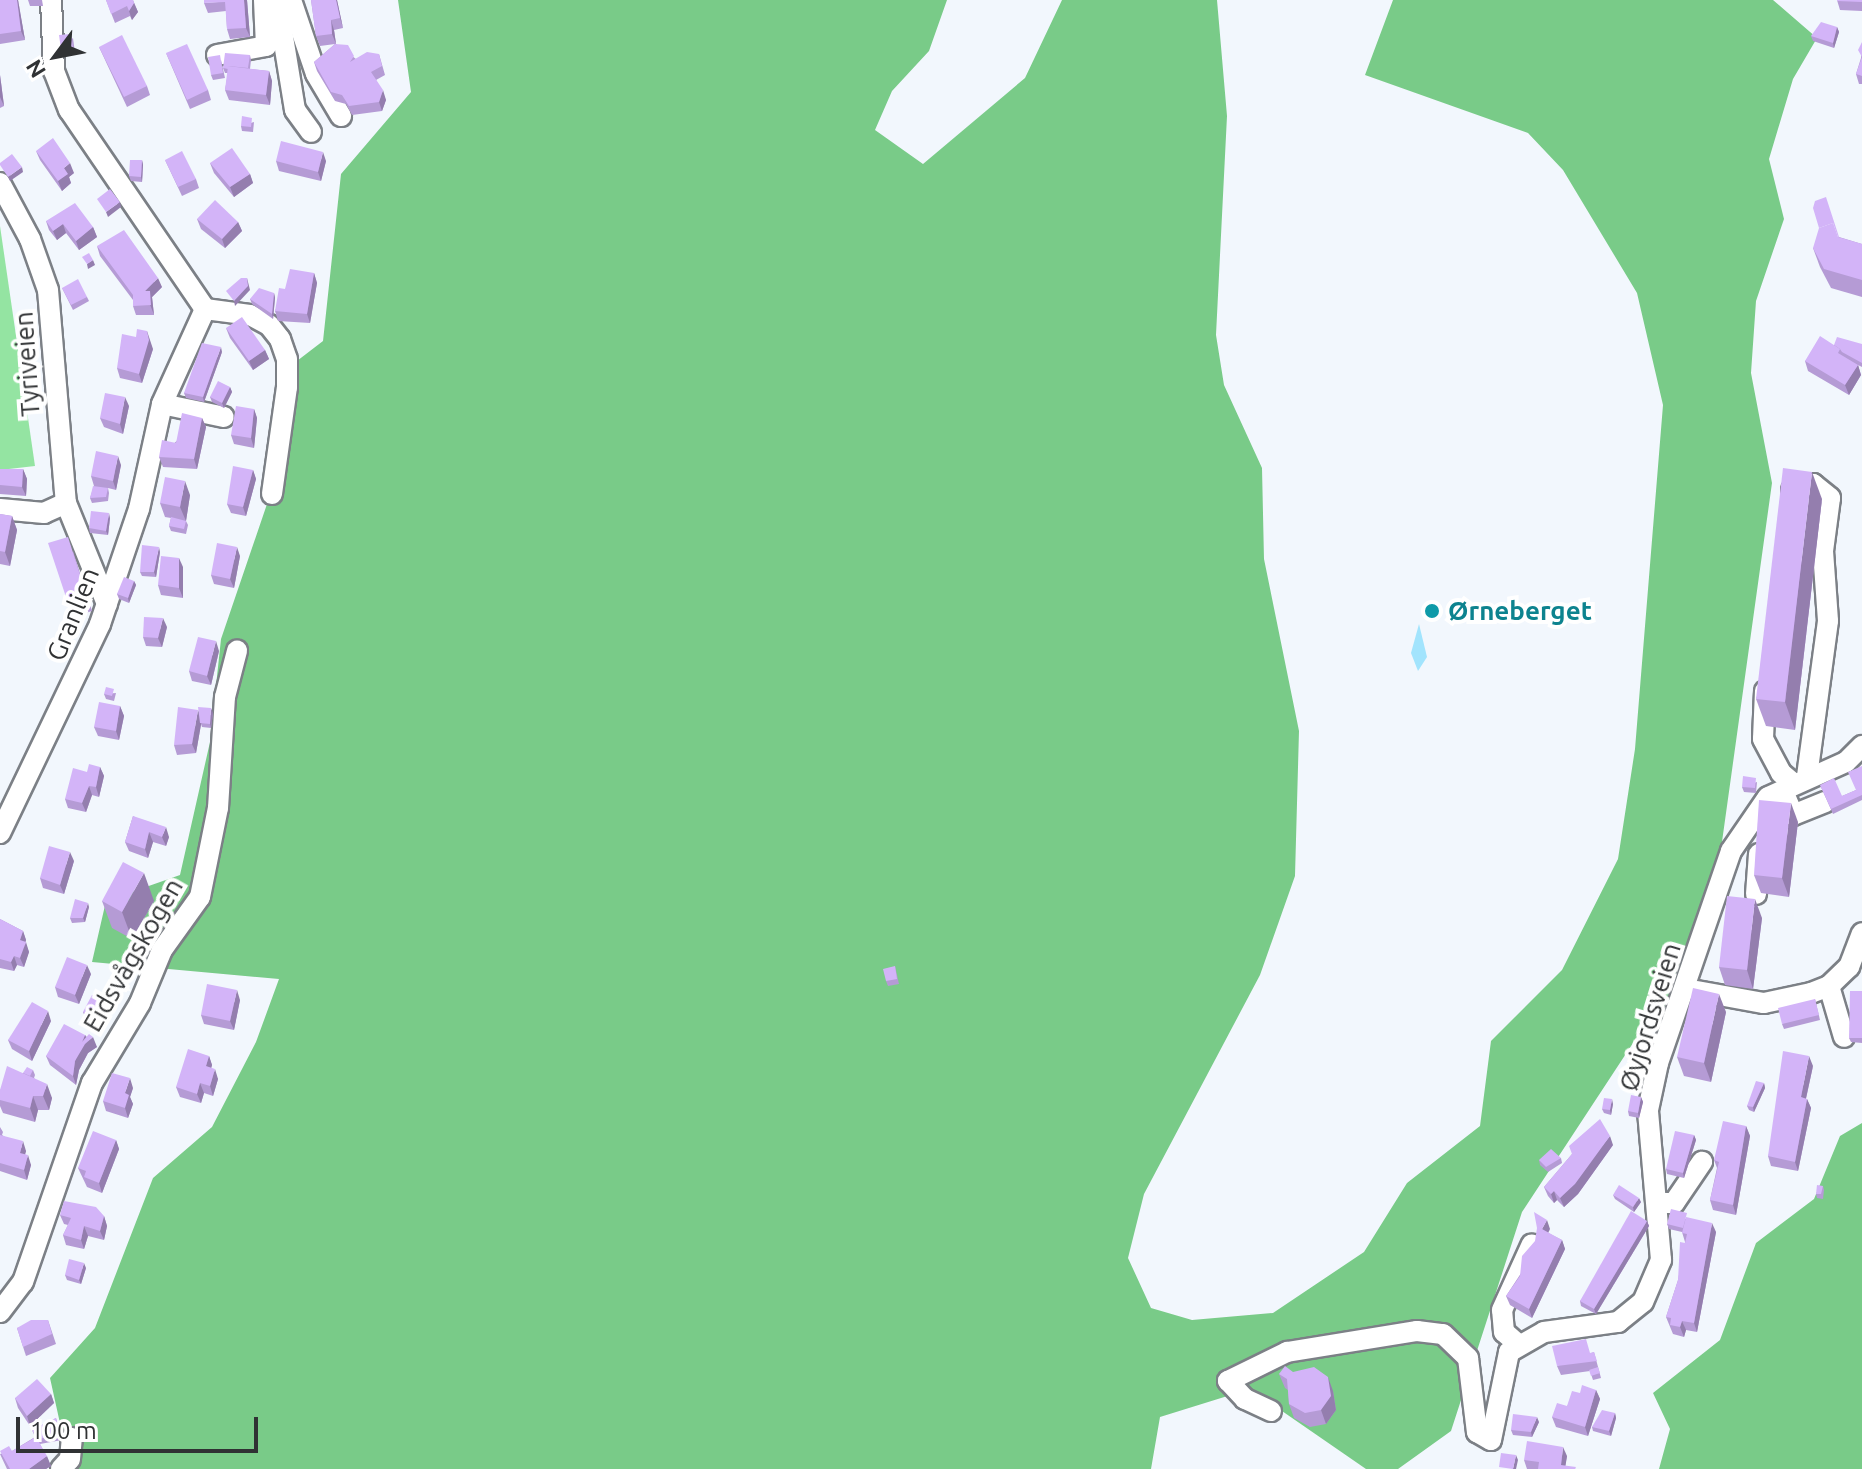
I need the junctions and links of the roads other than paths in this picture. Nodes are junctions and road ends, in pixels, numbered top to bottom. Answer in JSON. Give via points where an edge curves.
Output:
{"nodes":[{"id":1,"x":51,"y":0,"type":"edge"},
{"id":2,"x":264,"y":0,"type":"edge"},
{"id":3,"x":277,"y":0,"type":"edge"},
{"id":4,"x":291,"y":0,"type":"edge"},
{"id":5,"x":217,"y":55,"type":"edge"},
{"id":6,"x":341,"y":116,"type":"dead end"},
{"id":7,"x":311,"y":132,"type":"dead end"},
{"id":8,"x":0,"y":183,"type":"edge"},
{"id":9,"x":205,"y":309,"type":"junction"},
{"id":10,"x":162,"y":404,"type":"junction"},
{"id":11,"x":224,"y":417,"type":"dead end"},
{"id":12,"x":272,"y":494,"type":"dead end"},
{"id":13,"x":66,"y":503,"type":"junction"},
{"id":14,"x":0,"y":509,"type":"edge"},
{"id":15,"x":1786,"y":514,"type":"edge"},
{"id":16,"x":107,"y":604,"type":"junction"},
{"id":17,"x":237,"y":651,"type":"dead end"},
{"id":18,"x":1767,"y":672,"type":"edge"},
{"id":19,"x":1862,"y":746,"type":"edge"},
{"id":20,"x":1795,"y":784,"type":"junction"},
{"id":21,"x":1825,"y":802,"type":"edge"},
{"id":22,"x":1763,"y":803,"type":"junction"},
{"id":23,"x":0,"y":833,"type":"edge"},
{"id":24,"x":1756,"y":894,"type":"edge"},
{"id":25,"x":1862,"y":933,"type":"edge"},
{"id":26,"x":1829,"y":986,"type":"junction"},
{"id":27,"x":1686,"y":987,"type":"junction"},
{"id":28,"x":1844,"y":1037,"type":"dead end"},
{"id":29,"x":1702,"y":1162,"type":"dead end"},
{"id":30,"x":1657,"y":1203,"type":"junction"},
{"id":31,"x":1532,"y":1244,"type":"edge"},
{"id":32,"x":0,"y":1312,"type":"edge"},
{"id":33,"x":1519,"y":1345,"type":"junction"},
{"id":34,"x":1271,"y":1411,"type":"dead end"},
{"id":35,"x":72,"y":1438,"type":"dead end"},
{"id":36,"x":61,"y":1469,"type":"edge"}],
"edges":[{"from":1,"to":9,"type":"street","via":[[54,71],[69,110]]},
{"from":2,"to":5,"type":"street","via":[[266,46]]},
{"from":3,"to":7,"type":"street","via":[[295,110]]},
{"from":4,"to":6,"type":"street","via":[[316,74]]},
{"from":8,"to":13,"type":"street","name":"Tyriveien","via":[[30,239],[48,290]]},
{"from":9,"to":10,"type":"street","name":"Granlien"},
{"from":9,"to":12,"type":"street","via":[[250,315],[280,339],[287,359],[287,387]]},
{"from":10,"to":11,"type":"street"},
{"from":10,"to":16,"type":"street","name":"Granlien","via":[[139,509]]},
{"from":13,"to":14,"type":"street","via":[[44,513]]},
{"from":13,"to":16,"type":"street","name":"Tyriveien"},
{"from":15,"to":20,"type":"street","via":[[1798,484],[1813,484],[1828,493],[1823,551],[1828,621]]},
{"from":16,"to":23,"type":"street","name":"Granlien"},
{"from":17,"to":32,"type":"street","name":"Eidsvågskogen","via":[[225,697],[218,808],[203,886],[162,950],[92,1083],[17,1296]]},
{"from":18,"to":20,"type":"street","via":[[1763,739],[1781,773]]},
{"from":19,"to":20,"type":"street","name":"Øyjordsveien","via":[[1846,762]]},
{"from":20,"to":21,"type":"street","via":[[1793,815]]},
{"from":20,"to":22,"type":"street","name":"Øyjordsveien"},
{"from":22,"to":24,"type":"street"},
{"from":22,"to":27,"type":"street","name":"Øyjordsveien","via":[[1731,851]]},
{"from":25,"to":26,"type":"street","via":[[1849,967]]},
{"from":26,"to":27,"type":"street","via":[[1764,1003]]},
{"from":26,"to":28,"type":"street"},
{"from":27,"to":30,"type":"street","name":"Øyjordsveien","via":[[1658,1063],[1648,1110]]},
{"from":29,"to":30,"type":"street","via":[[1674,1203]]},
{"from":30,"to":33,"type":"street","name":"Øyjordsveien","via":[[1661,1260],[1637,1308],[1604,1327],[1544,1332]]},
{"from":31,"to":33,"type":"street","via":[[1502,1310],[1504,1332]]},
{"from":33,"to":34,"type":"street","via":[[1503,1366],[1491,1440],[1477,1432],[1468,1358],[1443,1334],[1417,1331],[1287,1352],[1228,1381],[1245,1399]]},
{"from":35,"to":36,"type":"street","via":[[70,1459]]}]}
